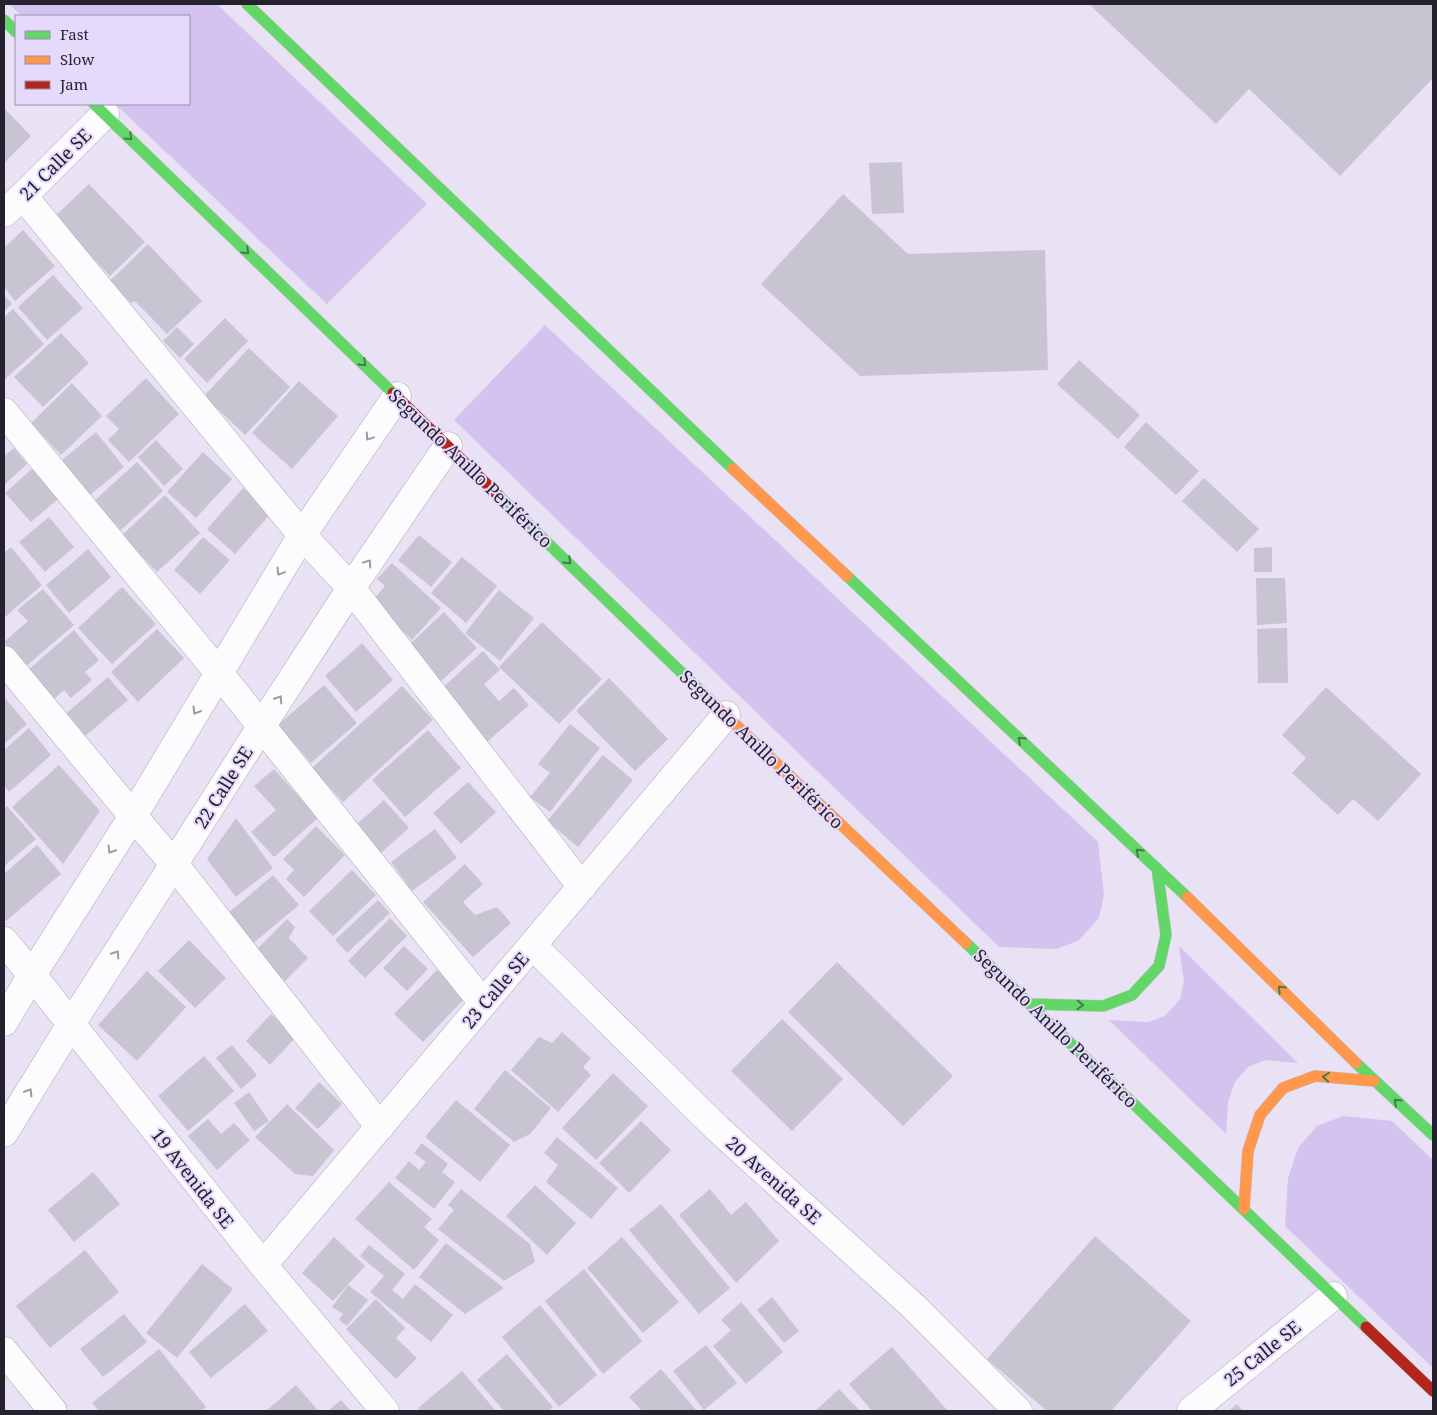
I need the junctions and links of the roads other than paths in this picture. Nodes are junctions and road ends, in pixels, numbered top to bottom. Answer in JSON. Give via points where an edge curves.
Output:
{"nodes":[{"id":1,"x":247,"y":4,"type":"edge"},
{"id":2,"x":4,"y":20,"type":"edge"},
{"id":3,"x":15,"y":31,"type":"edge"},
{"id":4,"x":99,"y":109,"type":"edge"},
{"id":5,"x":13,"y":205,"type":"edge"},
{"id":6,"x":397,"y":396,"type":"junction"},
{"id":7,"x":4,"y":412,"type":"edge"},
{"id":8,"x":448,"y":446,"type":"junction"},
{"id":9,"x":302,"y":535,"type":"junction"},
{"id":10,"x":351,"y":588,"type":"junction"},
{"id":11,"x":4,"y":660,"type":"edge"},
{"id":12,"x":219,"y":673,"type":"junction"},
{"id":13,"x":726,"y":715,"type":"junction"},
{"id":14,"x":261,"y":727,"type":"junction"},
{"id":15,"x":133,"y":816,"type":"junction"},
{"id":16,"x":174,"y":864,"type":"junction"},
{"id":17,"x":1157,"y":868,"type":"junction"},
{"id":18,"x":582,"y":887,"type":"junction"},
{"id":19,"x":4,"y":942,"type":"edge"},
{"id":20,"x":533,"y":946,"type":"junction"},
{"id":21,"x":32,"y":975,"type":"junction"},
{"id":22,"x":483,"y":1004,"type":"junction"},
{"id":23,"x":1031,"y":1004,"type":"junction"},
{"id":24,"x":4,"y":1022,"type":"edge"},
{"id":25,"x":71,"y":1024,"type":"junction"},
{"id":26,"x":1374,"y":1082,"type":"junction"},
{"id":27,"x":380,"y":1127,"type":"junction"},
{"id":28,"x":4,"y":1133,"type":"edge"},
{"id":29,"x":1433,"y":1136,"type":"edge"},
{"id":30,"x":1244,"y":1209,"type":"junction"},
{"id":31,"x":263,"y":1265,"type":"junction"},
{"id":32,"x":1333,"y":1296,"type":"junction"},
{"id":33,"x":4,"y":1351,"type":"edge"},
{"id":34,"x":1433,"y":1391,"type":"edge"},
{"id":35,"x":53,"y":1411,"type":"edge"},
{"id":36,"x":385,"y":1411,"type":"edge"},
{"id":37,"x":1018,"y":1411,"type":"edge"},
{"id":38,"x":1191,"y":1411,"type":"edge"}],
"edges":[{"from":17,"to":1,"type":"main road","one_way":true,"via":[[692,430]]},
{"from":2,"to":3,"type":"main road"},
{"from":4,"to":5,"type":"street","name":"21 Calle SE"},
{"from":4,"to":6,"type":"main road","name":"Segundo Anillo Periférico","one_way":true},
{"from":5,"to":9,"type":"street"},
{"from":6,"to":8,"type":"main road","name":"Segundo Anillo Periférico"},
{"from":6,"to":9,"type":"street","one_way":true},
{"from":7,"to":12,"type":"street"},
{"from":10,"to":8,"type":"street","name":"22 Calle SE","one_way":true},
{"from":8,"to":13,"type":"main road","name":"Segundo Anillo Periférico","one_way":true},
{"from":9,"to":10,"type":"street"},
{"from":9,"to":12,"type":"street","one_way":true},
{"from":14,"to":10,"type":"street","name":"22 Calle SE","one_way":true},
{"from":10,"to":18,"type":"street"},
{"from":11,"to":15,"type":"street"},
{"from":12,"to":14,"type":"street"},
{"from":12,"to":15,"type":"street","one_way":true},
{"from":13,"to":18,"type":"street","name":"23 Calle SE"},
{"from":13,"to":23,"type":"main road","name":"Segundo Anillo Periférico"},
{"from":14,"to":16,"type":"street","name":"22 Calle SE"},
{"from":14,"to":22,"type":"street"},
{"from":15,"to":16,"type":"street"},
{"from":15,"to":21,"type":"street","one_way":true},
{"from":25,"to":16,"type":"street","name":"22 Calle SE","one_way":true},
{"from":16,"to":27,"type":"street"},
{"from":23,"to":17,"type":"main road","one_way":true,"via":[[1102,1006],[1132,995],[1159,966],[1166,935]]},
{"from":26,"to":17,"type":"main road","one_way":true},
{"from":18,"to":20,"type":"street","name":"23 Calle SE"},
{"from":19,"to":21,"type":"street","name":"19 Avenida SE"},
{"from":20,"to":22,"type":"street","name":"23 Calle SE"},
{"from":20,"to":37,"type":"street","name":"20 Avenida SE","via":[[718,1129],[913,1306]]},
{"from":21,"to":24,"type":"street"},
{"from":21,"to":25,"type":"street","name":"19 Avenida SE"},
{"from":22,"to":27,"type":"street","name":"23 Calle SE"},
{"from":23,"to":30,"type":"main road","name":"Segundo Anillo Periférico"},
{"from":28,"to":25,"type":"street","name":"22 Calle SE","one_way":true},
{"from":25,"to":31,"type":"street","name":"19 Avenida SE"},
{"from":29,"to":26,"type":"main road","one_way":true},
{"from":26,"to":30,"type":"main road","one_way":true,"via":[[1315,1076],[1283,1088],[1260,1115],[1248,1151]]},
{"from":27,"to":31,"type":"street","name":"23 Calle SE"},
{"from":30,"to":32,"type":"main road","name":"Segundo Anillo Periférico"},
{"from":31,"to":36,"type":"street","name":"19 Avenida SE"},
{"from":32,"to":34,"type":"main road","name":"Segundo Anillo Periférico"},
{"from":32,"to":38,"type":"street","name":"25 Calle SE"},
{"from":33,"to":35,"type":"street"}]}
